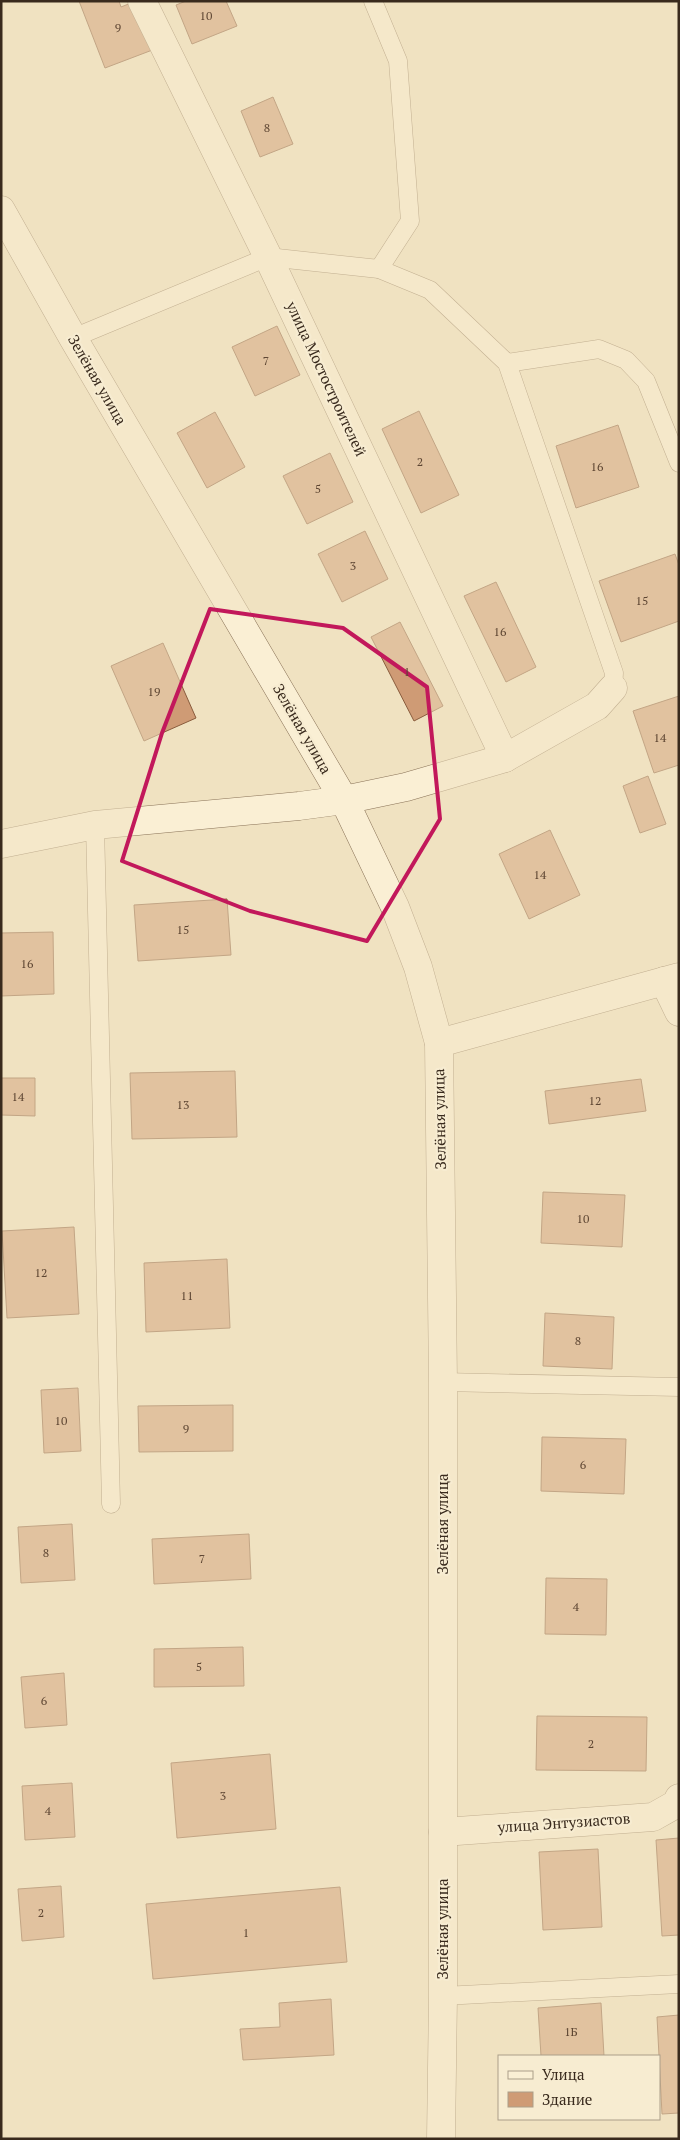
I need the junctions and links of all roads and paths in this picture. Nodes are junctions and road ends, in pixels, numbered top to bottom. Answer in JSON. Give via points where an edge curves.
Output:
{"nodes":[{"id":1,"x":142,"y":1,"type":"edge"},
{"id":2,"x":373,"y":1,"type":"edge"},
{"id":3,"x":1,"y":210,"type":"edge"},
{"id":4,"x":268,"y":257,"type":"junction"},
{"id":5,"x":379,"y":269,"type":"junction"},
{"id":6,"x":73,"y":338,"type":"junction"},
{"id":7,"x":507,"y":363,"type":"junction"},
{"id":8,"x":679,"y":463,"type":"edge"},
{"id":9,"x":613,"y":688,"type":"joint"},
{"id":10,"x":505,"y":758,"type":"junction"},
{"id":11,"x":344,"y":800,"type":"junction"},
{"id":12,"x":95,"y":825,"type":"junction"},
{"id":13,"x":1,"y":844,"type":"edge"},
{"id":14,"x":672,"y":979,"type":"edge"},
{"id":15,"x":679,"y":1012,"type":"edge"},
{"id":16,"x":439,"y":1043,"type":"junction"},
{"id":17,"x":443,"y":1382,"type":"junction"},
{"id":18,"x":679,"y":1387,"type":"edge"},
{"id":19,"x":112,"y":1504,"type":"dead end"},
{"id":20,"x":679,"y":1798,"type":"edge"},
{"id":21,"x":443,"y":1832,"type":"junction"},
{"id":22,"x":679,"y":1984,"type":"edge"},
{"id":23,"x":443,"y":1996,"type":"junction"},
{"id":24,"x":441,"y":2139,"type":"edge"}],
"edges":[{"from":1,"to":4,"type":"street","name":"улица Мостостроителей"},
{"from":2,"to":5,"type":"lane","via":[[398,61],[410,221]]},
{"from":3,"to":6,"type":"street","name":"Зелёная улица"},
{"from":4,"to":5,"type":"lane"},
{"from":4,"to":6,"type":"lane"},
{"from":4,"to":10,"type":"street","name":"улица Мостостроителей"},
{"from":5,"to":7,"type":"lane","via":[[430,290]]},
{"from":6,"to":11,"type":"street","name":"Зелёная улица"},
{"from":7,"to":8,"type":"lane","via":[[599,349],[626,360],[646,381]]},
{"from":7,"to":9,"type":"lane","via":[[614,673]]},
{"from":9,"to":10,"type":"street","via":[[596,706]]},
{"from":10,"to":11,"type":"street","via":[[406,787]]},
{"from":11,"to":12,"type":"street"},
{"from":11,"to":16,"type":"street","name":"Зелёная улица","via":[[395,907],[415,958]]},
{"from":12,"to":13,"type":"street"},
{"from":12,"to":19,"type":"lane"},
{"from":14,"to":15,"type":"street"},
{"from":14,"to":16,"type":"street"},
{"from":16,"to":17,"type":"street","name":"Зелёная улица"},
{"from":17,"to":18,"type":"lane"},
{"from":17,"to":21,"type":"street","name":"Зелёная улица"},
{"from":20,"to":21,"type":"street","name":"улица Энтузиастов","via":[[676,1804],[654,1817]]},
{"from":21,"to":23,"type":"street","name":"Зелёная улица"},
{"from":22,"to":23,"type":"lane"},
{"from":23,"to":24,"type":"street","name":"Зелёная улица"}]}
